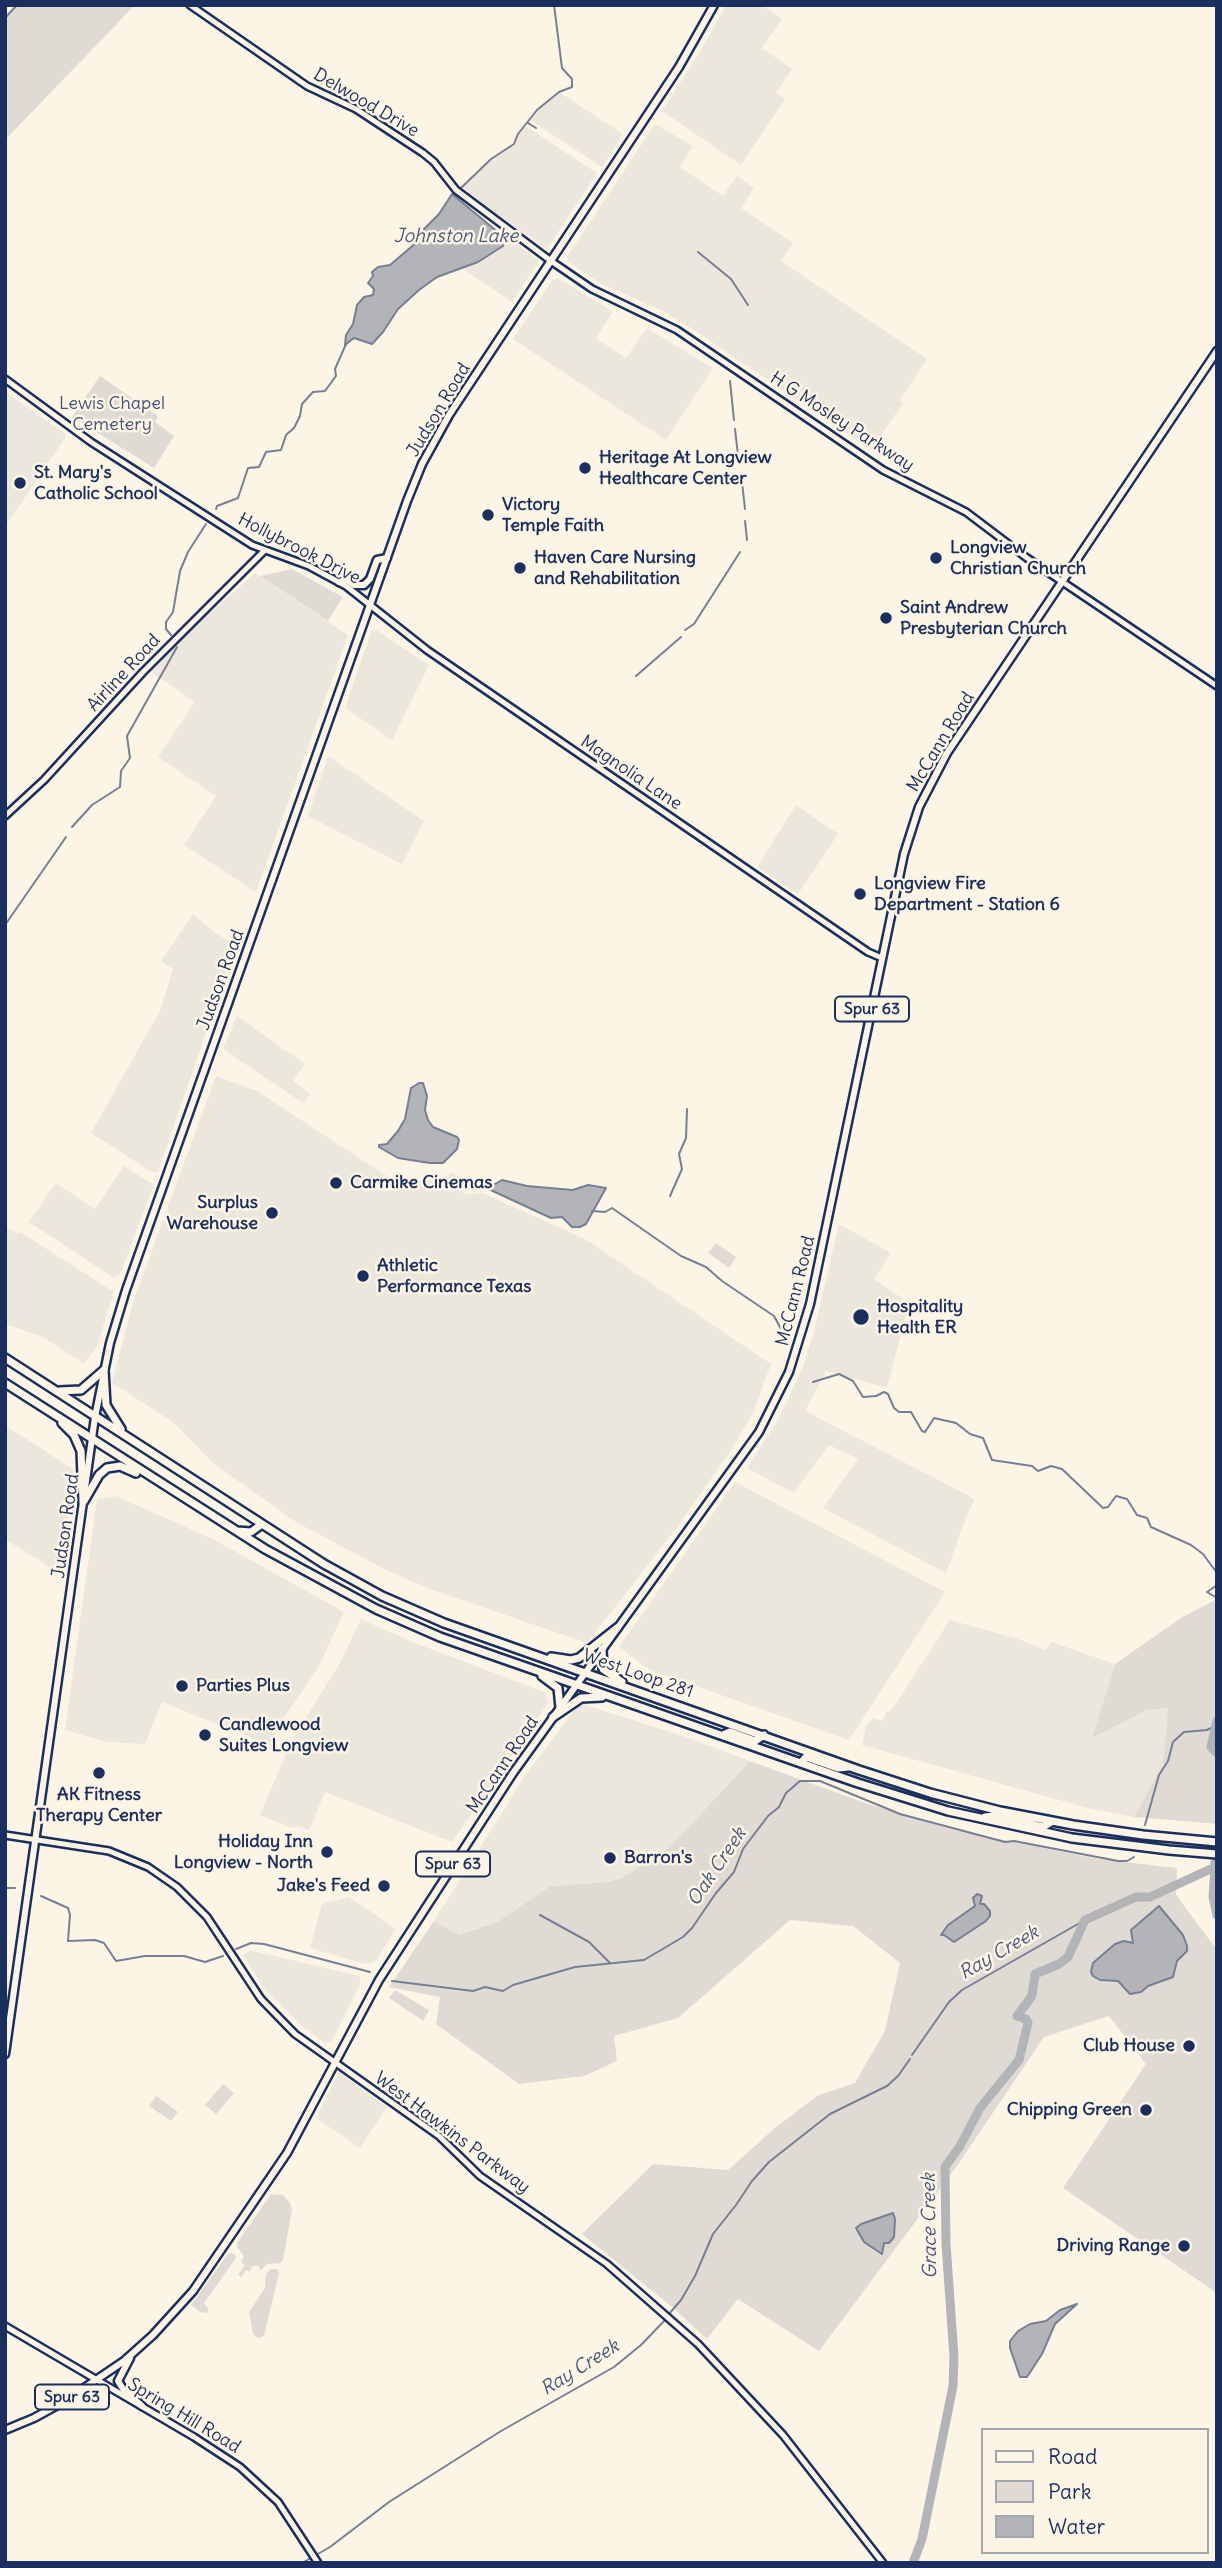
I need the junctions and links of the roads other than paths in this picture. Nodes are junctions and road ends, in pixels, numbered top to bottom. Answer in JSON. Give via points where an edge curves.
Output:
{"nodes":[{"id":1,"x":190,"y":5,"type":"edge"},
{"id":2,"x":714,"y":5,"type":"edge"},
{"id":3,"x":551,"y":261,"type":"junction"},
{"id":4,"x":1217,"y":351,"type":"edge"},
{"id":5,"x":5,"y":379,"type":"edge"},
{"id":6,"x":264,"y":551,"type":"junction"},
{"id":7,"x":387,"y":558,"type":"junction"},
{"id":8,"x":340,"y":582,"type":"junction"},
{"id":9,"x":1062,"y":582,"type":"junction"},
{"id":10,"x":370,"y":604,"type":"junction"},
{"id":11,"x":1217,"y":686,"type":"edge"},
{"id":12,"x":5,"y":816,"type":"edge"},
{"id":13,"x":883,"y":958,"type":"junction"},
{"id":14,"x":5,"y":1358,"type":"edge"},
{"id":15,"x":104,"y":1370,"type":"junction"},
{"id":16,"x":5,"y":1383,"type":"edge"},
{"id":17,"x":55,"y":1390,"type":"junction"},
{"id":18,"x":52,"y":1413,"type":"junction"},
{"id":19,"x":95,"y":1416,"type":"junction"},
{"id":20,"x":128,"y":1438,"type":"junction"},
{"id":21,"x":92,"y":1439,"type":"junction"},
{"id":22,"x":159,"y":1482,"type":"junction"},
{"id":23,"x":83,"y":1502,"type":"junction"},
{"id":24,"x":262,"y":1524,"type":"junction"},
{"id":25,"x":233,"y":1530,"type":"junction"},
{"id":26,"x":617,"y":1628,"type":"junction"},
{"id":27,"x":602,"y":1649,"type":"junction"},
{"id":28,"x":536,"y":1656,"type":"junction"},
{"id":29,"x":530,"y":1669,"type":"junction"},
{"id":30,"x":585,"y":1673,"type":"junction"},
{"id":31,"x":576,"y":1685,"type":"junction"},
{"id":32,"x":638,"y":1690,"type":"junction"},
{"id":33,"x":617,"y":1699,"type":"junction"},
{"id":34,"x":559,"y":1708,"type":"junction"},
{"id":35,"x":552,"y":1717,"type":"junction"},
{"id":36,"x":722,"y":1735,"type":"junction"},
{"id":37,"x":764,"y":1735,"type":"junction"},
{"id":38,"x":801,"y":1763,"type":"junction"},
{"id":39,"x":849,"y":1767,"type":"junction"},
{"id":40,"x":974,"y":1817,"type":"junction"},
{"id":41,"x":1051,"y":1822,"type":"junction"},
{"id":42,"x":5,"y":1835,"type":"edge"},
{"id":43,"x":35,"y":1841,"type":"junction"},
{"id":44,"x":1217,"y":1842,"type":"edge"},
{"id":45,"x":1217,"y":1854,"type":"edge"},
{"id":46,"x":5,"y":2054,"type":"edge"},
{"id":47,"x":335,"y":2064,"type":"junction"},
{"id":48,"x":269,"y":2181,"type":"joint"},
{"id":49,"x":5,"y":2326,"type":"edge"},
{"id":50,"x":133,"y":2354,"type":"junction"},
{"id":51,"x":97,"y":2380,"type":"junction"},
{"id":52,"x":142,"y":2406,"type":"junction"},
{"id":53,"x":5,"y":2430,"type":"edge"},
{"id":54,"x":318,"y":2563,"type":"edge"},
{"id":55,"x":883,"y":2563,"type":"edge"}],
"edges":[{"from":1,"to":3,"type":"main road","name":"Delwood Drive","via":[[307,86],[351,106],[424,153],[456,190]]},
{"from":2,"to":3,"type":"main road","name":"Judson Road","via":[[679,67]]},
{"from":3,"to":7,"type":"main road","name":"Judson Road","via":[[437,435],[414,481]]},
{"from":3,"to":9,"type":"main road","name":"H G Mosley Parkway","via":[[592,289],[677,330],[878,467],[966,512]]},
{"from":4,"to":9,"type":"main road","name":"McCann Road","number":"Spur 63"},
{"from":5,"to":6,"type":"main road","name":"Hollybrook Drive","via":[[91,442]]},
{"from":6,"to":8,"type":"main road","name":"Hollybrook Drive"},
{"from":6,"to":12,"type":"main road","name":"Airline Road"},
{"from":7,"to":8,"type":"main road","via":[[377,560],[364,585]]},
{"from":7,"to":10,"type":"main road","name":"Judson Road"},
{"from":8,"to":10,"type":"main road","name":"Hollybrook Drive"},
{"from":9,"to":11,"type":"main road","name":"H G Mosley Parkway"},
{"from":9,"to":13,"type":"main road","name":"McCann Road","number":"Spur 63","via":[[943,759],[923,797],[906,845]]},
{"from":10,"to":13,"type":"main road","name":"Magnolia Lane","via":[[427,650]]},
{"from":10,"to":15,"type":"main road","name":"Judson Road","via":[[125,1293]]},
{"from":13,"to":26,"type":"main road","name":"McCann Road","number":"Spur 63","via":[[810,1304],[784,1383],[748,1450]]},
{"from":14,"to":17,"type":"highway","name":"West Loop 281"},
{"from":15,"to":17,"type":"highway","via":[[81,1390]]},
{"from":15,"to":19,"type":"main road","name":"Judson Road"},
{"from":15,"to":20,"type":"highway","via":[[108,1410]]},
{"from":16,"to":18,"type":"highway"},
{"from":17,"to":19,"type":"highway","name":"West Loop 281"},
{"from":18,"to":21,"type":"highway","name":"West Loop 281"},
{"from":18,"to":23,"type":"highway","via":[[79,1444]]},
{"from":19,"to":20,"type":"highway","name":"West Loop 281"},
{"from":19,"to":21,"type":"main road","name":"Judson Road"},
{"from":20,"to":24,"type":"highway","name":"West Loop 281"},
{"from":21,"to":22,"type":"highway","name":"West Loop 281"},
{"from":21,"to":23,"type":"main road","name":"Judson Road"},
{"from":22,"to":23,"type":"highway","via":[[113,1466],[99,1475]]},
{"from":22,"to":25,"type":"highway","name":"West Loop 281"},
{"from":23,"to":43,"type":"main road","name":"Judson Road"},
{"from":24,"to":25,"type":"highway","via":[[251,1532]]},
{"from":24,"to":28,"type":"highway","name":"West Loop 281","via":[[378,1594]]},
{"from":25,"to":29,"type":"highway","name":"West Loop 281","via":[[401,1621]]},
{"from":26,"to":27,"type":"main road","name":"McCann Road","number":"Spur 63"},
{"from":26,"to":28,"type":"highway","via":[[577,1659]]},
{"from":27,"to":30,"type":"main road","name":"McCann Road","number":"Spur 63"},
{"from":27,"to":32,"type":"highway","via":[[604,1671]]},
{"from":28,"to":30,"type":"highway","name":"West Loop 281"},
{"from":29,"to":31,"type":"highway","name":"West Loop 281"},
{"from":29,"to":34,"type":"highway","via":[[557,1686]]},
{"from":30,"to":31,"type":"main road","name":"McCann Road","number":"Spur 63"},
{"from":30,"to":32,"type":"highway","name":"West Loop 281"},
{"from":31,"to":33,"type":"highway","name":"West Loop 281"},
{"from":31,"to":34,"type":"main road","name":"McCann Road","number":"Spur 63"},
{"from":32,"to":37,"type":"highway","name":"West Loop 281"},
{"from":33,"to":35,"type":"highway","via":[[584,1697]]},
{"from":33,"to":36,"type":"highway","name":"West Loop 281"},
{"from":34,"to":35,"type":"main road","name":"McCann Road","number":"Spur 63"},
{"from":35,"to":47,"type":"main road","name":"McCann Road","number":"Spur 63","via":[[390,1961]]},
{"from":36,"to":37,"type":"highway","via":[[730,1732],[757,1741]]},
{"from":36,"to":38,"type":"highway","name":"West Loop 281"},
{"from":37,"to":39,"type":"highway","name":"West Loop 281"},
{"from":38,"to":39,"type":"highway","via":[[806,1757]]},
{"from":38,"to":40,"type":"highway","name":"West Loop 281"},
{"from":39,"to":41,"type":"highway","name":"West Loop 281","via":[[952,1799]]},
{"from":40,"to":41,"type":"highway","via":[[994,1816],[1044,1827]]},
{"from":40,"to":45,"type":"highway","name":"West Loop 281","via":[[1106,1843]]},
{"from":41,"to":44,"type":"highway","name":"West Loop 281"},
{"from":42,"to":43,"type":"main road","name":"West Hawkins Parkway"},
{"from":43,"to":46,"type":"main road","name":"Judson Road"},
{"from":43,"to":47,"type":"main road","name":"West Hawkins Parkway","via":[[109,1851],[168,1880],[207,1917],[271,2012]]},
{"from":47,"to":48,"type":"main road","name":"McCann Road","number":"Spur 63"},
{"from":47,"to":55,"type":"main road","name":"West Hawkins Parkway","via":[[435,2133],[476,2172],[583,2246],[679,2325],[783,2435]]},
{"from":48,"to":50,"type":"main road","name":"Spur 63","number":"Spur 63","via":[[186,2299]]},
{"from":49,"to":51,"type":"main road","name":"Spring Hill Road"},
{"from":50,"to":51,"type":"main road","name":"Spur 63","number":"Spur 63"},
{"from":50,"to":52,"type":"main road","via":[[118,2381]]},
{"from":51,"to":52,"type":"main road","name":"Spring Hill Road"},
{"from":51,"to":53,"type":"main road","name":"Spur 63","number":"Spur 63","via":[[55,2407]]},
{"from":52,"to":54,"type":"main road","name":"Spring Hill Road","via":[[249,2474],[278,2502]]}]}
